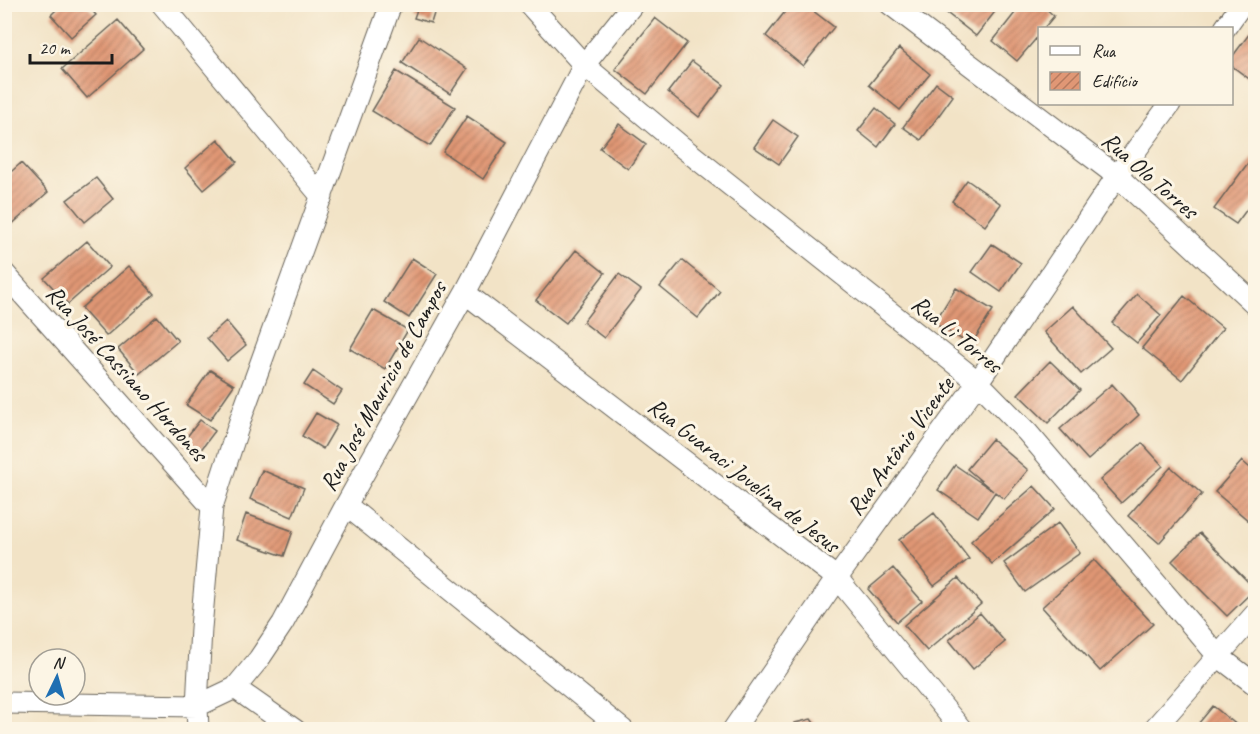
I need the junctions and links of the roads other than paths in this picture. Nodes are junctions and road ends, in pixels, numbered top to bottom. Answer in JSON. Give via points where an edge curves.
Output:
{"nodes":[{"id":1,"x":162,"y":4,"type":"edge"},
{"id":2,"x":392,"y":4,"type":"edge"},
{"id":3,"x":529,"y":4,"type":"edge"},
{"id":4,"x":633,"y":4,"type":"edge"},
{"id":5,"x":890,"y":4,"type":"edge"},
{"id":6,"x":1242,"y":4,"type":"edge"},
{"id":7,"x":1226,"y":27,"type":"edge"},
{"id":8,"x":584,"y":65,"type":"junction"},
{"id":9,"x":1169,"y":105,"type":"edge"},
{"id":10,"x":1117,"y":176,"type":"junction"},
{"id":11,"x":322,"y":197,"type":"junction"},
{"id":12,"x":4,"y":273,"type":"edge"},
{"id":13,"x":465,"y":293,"type":"junction"},
{"id":14,"x":1256,"y":304,"type":"edge"},
{"id":15,"x":978,"y":382,"type":"junction"},
{"id":16,"x":346,"y":505,"type":"junction"},
{"id":17,"x":212,"y":507,"type":"junction"},
{"id":18,"x":837,"y":578,"type":"junction"},
{"id":19,"x":1256,"y":613,"type":"edge"},
{"id":20,"x":1218,"y":656,"type":"junction"},
{"id":21,"x":1256,"y":686,"type":"edge"},
{"id":22,"x":235,"y":688,"type":"junction"},
{"id":23,"x":4,"y":703,"type":"edge"},
{"id":24,"x":197,"y":706,"type":"junction"},
{"id":25,"x":198,"y":729,"type":"edge"},
{"id":26,"x":295,"y":729,"type":"edge"},
{"id":27,"x":623,"y":729,"type":"edge"},
{"id":28,"x":733,"y":729,"type":"edge"},
{"id":29,"x":962,"y":729,"type":"edge"},
{"id":30,"x":1153,"y":729,"type":"edge"}],
"edges":[{"from":1,"to":11,"type":"street"},
{"from":2,"to":11,"type":"street"},
{"from":3,"to":8,"type":"street","name":"Rua Li Torres"},
{"from":4,"to":8,"type":"street","name":"Rua José Mauricio de Campos"},
{"from":5,"to":10,"type":"street","name":"Rua Olo Torres"},
{"from":6,"to":7,"type":"street"},
{"from":8,"to":13,"type":"street","name":"Rua José Mauricio de Campos"},
{"from":8,"to":15,"type":"street","name":"Rua Li Torres"},
{"from":9,"to":10,"type":"street","name":"Rua Antônio Vicente"},
{"from":10,"to":14,"type":"street","name":"Rua Olo Torres"},
{"from":10,"to":15,"type":"street","name":"Rua Antônio Vicente"},
{"from":11,"to":17,"type":"street"},
{"from":12,"to":17,"type":"street","name":"Rua José Cassiano Hordones"},
{"from":13,"to":16,"type":"street","name":"Rua José Mauricio de Campos"},
{"from":13,"to":18,"type":"street","name":"Rua Guaraci Jovelina de Jesus"},
{"from":15,"to":18,"type":"street","name":"Rua Antônio Vicente"},
{"from":15,"to":20,"type":"street","name":"Rua Li Torres","via":[[1027,432]]},
{"from":16,"to":22,"type":"street","name":"Rua José Mauricio de Campos","via":[[283,623]]},
{"from":16,"to":27,"type":"street"},
{"from":17,"to":24,"type":"street"},
{"from":18,"to":28,"type":"street","name":"Rua Antônio Vicente"},
{"from":18,"to":29,"type":"street","name":"Rua Guaraci Jovelina de Jesus"},
{"from":19,"to":20,"type":"street"},
{"from":20,"to":21,"type":"street","name":"Rua Li Torres"},
{"from":20,"to":30,"type":"street"},
{"from":22,"to":24,"type":"street","name":"Rua José Mauricio de Campos"},
{"from":22,"to":26,"type":"street"},
{"from":23,"to":24,"type":"street"},
{"from":24,"to":25,"type":"street"}]}
